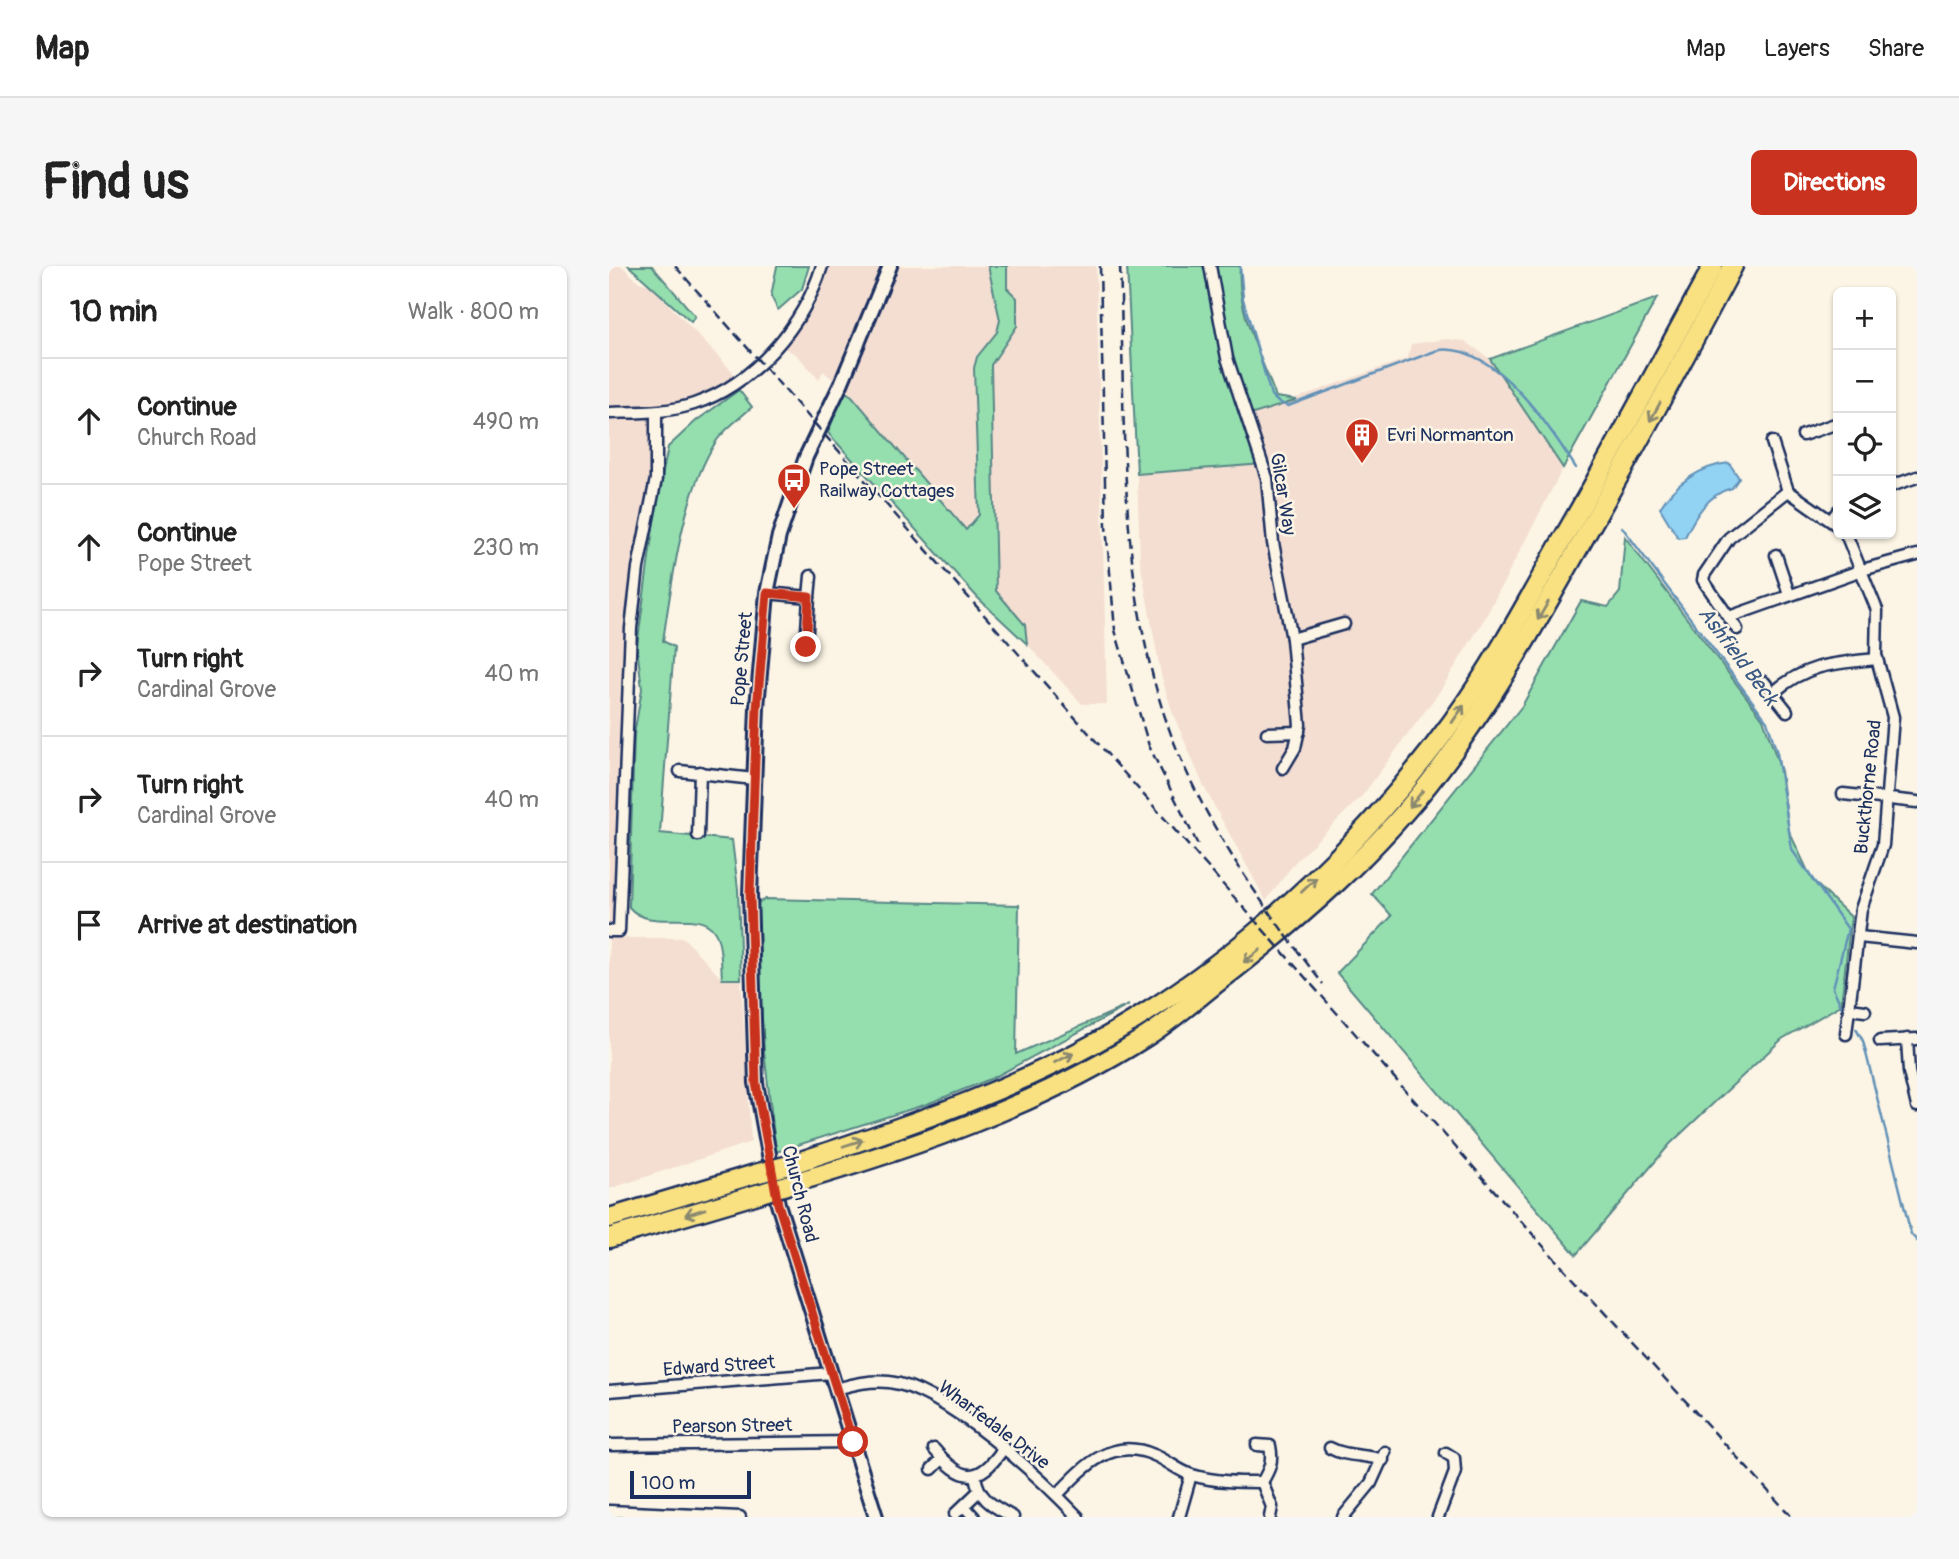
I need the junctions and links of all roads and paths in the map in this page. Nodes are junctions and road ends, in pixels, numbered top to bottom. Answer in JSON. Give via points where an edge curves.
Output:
{"nodes":[{"id":1,"x":821,"y":266,"type":"edge"},
{"id":2,"x":890,"y":266,"type":"edge"},
{"id":3,"x":1210,"y":266,"type":"edge"},
{"id":4,"x":1713,"y":266,"type":"edge"},
{"id":5,"x":1733,"y":266,"type":"edge"},
{"id":6,"x":1741,"y":266,"type":"edge"},
{"id":7,"x":1672,"y":382,"type":"junction"},
{"id":8,"x":656,"y":412,"type":"junction"},
{"id":9,"x":609,"y":413,"type":"edge"},
{"id":10,"x":1833,"y":425,"type":"edge"},
{"id":11,"x":1803,"y":435,"type":"dead end"},
{"id":12,"x":1772,"y":442,"type":"dead end"},
{"id":13,"x":1917,"y":477,"type":"edge"},
{"id":14,"x":1896,"y":483,"type":"edge"},
{"id":15,"x":1787,"y":491,"type":"junction"},
{"id":16,"x":1833,"y":517,"type":"edge"},
{"id":17,"x":1848,"y":539,"type":"edge"},
{"id":18,"x":1776,"y":555,"type":"dead end"},
{"id":19,"x":1917,"y":555,"type":"edge"},
{"id":20,"x":1862,"y":570,"type":"junction"},
{"id":21,"x":811,"y":576,"type":"dead end"},
{"id":22,"x":767,"y":593,"type":"junction"},
{"id":23,"x":1789,"y":594,"type":"junction"},
{"id":24,"x":809,"y":597,"type":"junction"},
{"id":25,"x":1729,"y":617,"type":"junction"},
{"id":26,"x":1344,"y":624,"type":"dead end"},
{"id":27,"x":1737,"y":629,"type":"dead end"},
{"id":28,"x":1292,"y":639,"type":"junction"},
{"id":29,"x":806,"y":647,"type":"dead end"},
{"id":30,"x":1877,"y":659,"type":"junction"},
{"id":31,"x":1764,"y":682,"type":"dead end"},
{"id":32,"x":1773,"y":693,"type":"junction"},
{"id":33,"x":1787,"y":711,"type":"dead end"},
{"id":34,"x":1299,"y":732,"type":"junction"},
{"id":35,"x":1267,"y":733,"type":"dead end"},
{"id":36,"x":1283,"y":768,"type":"dead end"},
{"id":37,"x":680,"y":771,"type":"dead end"},
{"id":38,"x":700,"y":772,"type":"junction"},
{"id":39,"x":754,"y":779,"type":"junction"},
{"id":40,"x":1843,"y":794,"type":"dead end"},
{"id":41,"x":1885,"y":797,"type":"junction"},
{"id":42,"x":1917,"y":802,"type":"edge"},
{"id":43,"x":698,"y":835,"type":"dead end"},
{"id":44,"x":750,"y":868,"type":"joint"},
{"id":45,"x":609,"y":931,"type":"edge"},
{"id":46,"x":1859,"y":937,"type":"junction"},
{"id":47,"x":1917,"y":943,"type":"edge"},
{"id":48,"x":1850,"y":1009,"type":"junction"},
{"id":49,"x":1865,"y":1011,"type":"dead end"},
{"id":50,"x":1846,"y":1034,"type":"dead end"},
{"id":51,"x":1912,"y":1039,"type":"edge"},
{"id":52,"x":1881,"y":1041,"type":"dead end"},
{"id":53,"x":1917,"y":1106,"type":"edge"},
{"id":54,"x":609,"y":1218,"type":"edge"},
{"id":55,"x":609,"y":1238,"type":"edge"},
{"id":56,"x":831,"y":1373,"type":"junction"},
{"id":57,"x":836,"y":1390,"type":"junction"},
{"id":58,"x":609,"y":1391,"type":"edge"},
{"id":59,"x":853,"y":1442,"type":"junction"},
{"id":60,"x":611,"y":1445,"type":"dead end"},
{"id":61,"x":1257,"y":1445,"type":"dead end"},
{"id":62,"x":1330,"y":1448,"type":"dead end"},
{"id":63,"x":934,"y":1449,"type":"dead end"},
{"id":64,"x":1003,"y":1449,"type":"junction"},
{"id":65,"x":1453,"y":1456,"type":"dead end"},
{"id":66,"x":942,"y":1459,"type":"junction"},
{"id":67,"x":932,"y":1469,"type":"dead end"},
{"id":68,"x":1191,"y":1475,"type":"junction"},
{"id":69,"x":975,"y":1476,"type":"junction"},
{"id":70,"x":1262,"y":1482,"type":"junction"},
{"id":71,"x":978,"y":1492,"type":"junction"},
{"id":72,"x":1057,"y":1495,"type":"junction"},
{"id":73,"x":964,"y":1506,"type":"junction"},
{"id":74,"x":609,"y":1511,"type":"edge"},
{"id":75,"x":955,"y":1514,"type":"dead end"},
{"id":76,"x":732,"y":1517,"type":"edge"},
{"id":77,"x":876,"y":1517,"type":"edge"},
{"id":78,"x":974,"y":1517,"type":"edge"},
{"id":79,"x":1013,"y":1517,"type":"edge"},
{"id":80,"x":1079,"y":1517,"type":"edge"},
{"id":81,"x":1179,"y":1517,"type":"edge"},
{"id":82,"x":1270,"y":1517,"type":"edge"},
{"id":83,"x":1343,"y":1517,"type":"edge"},
{"id":84,"x":1438,"y":1517,"type":"edge"}],
"edges":[{"from":1,"to":8,"type":"street","via":[[797,321],[747,373],[712,397]]},
{"from":2,"to":22,"type":"street","name":"Pope Street","via":[[806,457],[779,536]]},
{"from":3,"to":28,"type":"street","name":"Gilcar Way","via":[[1227,358],[1267,478],[1273,544]]},
{"from":54,"to":4,"type":"highway","one_way":true,"bridge":true,"via":[[789,1165],[989,1096],[1141,1016],[1202,974],[1294,899],[1416,768],[1482,678]]},
{"from":5,"to":7,"type":"highway"},
{"from":6,"to":7,"type":"highway"},
{"from":7,"to":55,"type":"highway","one_way":true,"bridge":true,"via":[[1506,676],[1472,725],[1398,821],[1289,929],[1149,1035],[1059,1084],[936,1137]]},
{"from":8,"to":9,"type":"street"},
{"from":8,"to":45,"type":"street","via":[[656,479],[631,628],[619,931]]},
{"from":10,"to":11,"type":"street"},
{"from":12,"to":15,"type":"street"},
{"from":13,"to":14,"type":"street"},
{"from":15,"to":16,"type":"street"},
{"from":15,"to":25,"type":"street","via":[[1729,538],[1704,575]]},
{"from":17,"to":20,"type":"street","name":"Buckthorne Road"},
{"from":18,"to":23,"type":"street"},
{"from":19,"to":20,"type":"street"},
{"from":20,"to":23,"type":"street"},
{"from":20,"to":30,"type":"street","name":"Buckthorne Road","via":[[1878,618]]},
{"from":21,"to":24,"type":"street"},
{"from":22,"to":24,"type":"street"},
{"from":22,"to":39,"type":"street","name":"Pope Street"},
{"from":23,"to":25,"type":"street"},
{"from":24,"to":29,"type":"street"},
{"from":25,"to":27,"type":"street"},
{"from":26,"to":28,"type":"street"},
{"from":28,"to":34,"type":"street","name":"Gilcar Way"},
{"from":30,"to":32,"type":"street","via":[[1830,663],[1805,671]]},
{"from":30,"to":41,"type":"street","name":"Buckthorne Road","via":[[1893,717]]},
{"from":31,"to":32,"type":"street"},
{"from":32,"to":33,"type":"street"},
{"from":34,"to":35,"type":"street"},
{"from":34,"to":36,"type":"street","name":"Gilcar Way"},
{"from":37,"to":38,"type":"street"},
{"from":38,"to":39,"type":"street"},
{"from":38,"to":43,"type":"street"},
{"from":39,"to":44,"type":"street","name":"Pope Street"},
{"from":40,"to":41,"type":"street"},
{"from":41,"to":42,"type":"street"},
{"from":41,"to":46,"type":"street","name":"Buckthorne Road","via":[[1883,845],[1863,900]]},
{"from":44,"to":56,"type":"street","name":"Church Road","via":[[756,1083],[778,1204]]},
{"from":46,"to":47,"type":"street"},
{"from":46,"to":48,"type":"street","name":"Buckthorne Road"},
{"from":48,"to":49,"type":"street"},
{"from":48,"to":50,"type":"street","name":"Buckthorne Road"},
{"from":51,"to":52,"type":"street"},
{"from":51,"to":53,"type":"street","via":[[1909,1072]]},
{"from":56,"to":57,"type":"street","name":"Church Road"},
{"from":56,"to":58,"type":"street","name":"Edward Street"},
{"from":57,"to":59,"type":"street","name":"Church Road"},
{"from":57,"to":64,"type":"street","name":"Wharfedale Drive","via":[[863,1382],[891,1382],[910,1388],[951,1410]]},
{"from":59,"to":60,"type":"street","name":"Pearson Street"},
{"from":59,"to":77,"type":"street","name":"Church Road"},
{"from":61,"to":70,"type":"street","via":[[1270,1446],[1271,1453],[1271,1468]]},
{"from":62,"to":83,"type":"street","via":[[1348,1455],[1384,1456],[1371,1483]]},
{"from":63,"to":66,"type":"street"},
{"from":64,"to":69,"type":"street"},
{"from":64,"to":72,"type":"street","name":"Wharfedale Drive"},
{"from":65,"to":84,"type":"street","via":[[1455,1472]]},
{"from":66,"to":67,"type":"street"},
{"from":66,"to":69,"type":"street","via":[[958,1472]]},
{"from":68,"to":70,"type":"street"},
{"from":68,"to":72,"type":"street","via":[[1139,1450],[1117,1450],[1091,1461]]},
{"from":68,"to":81,"type":"street"},
{"from":69,"to":71,"type":"street"},
{"from":70,"to":82,"type":"street","via":[[1272,1507]]},
{"from":71,"to":73,"type":"street"},
{"from":71,"to":79,"type":"street","via":[[988,1504]]},
{"from":72,"to":80,"type":"street","name":"Wharfedale Drive"},
{"from":73,"to":75,"type":"street"},
{"from":73,"to":78,"type":"street"},
{"from":74,"to":76,"type":"street"}]}
